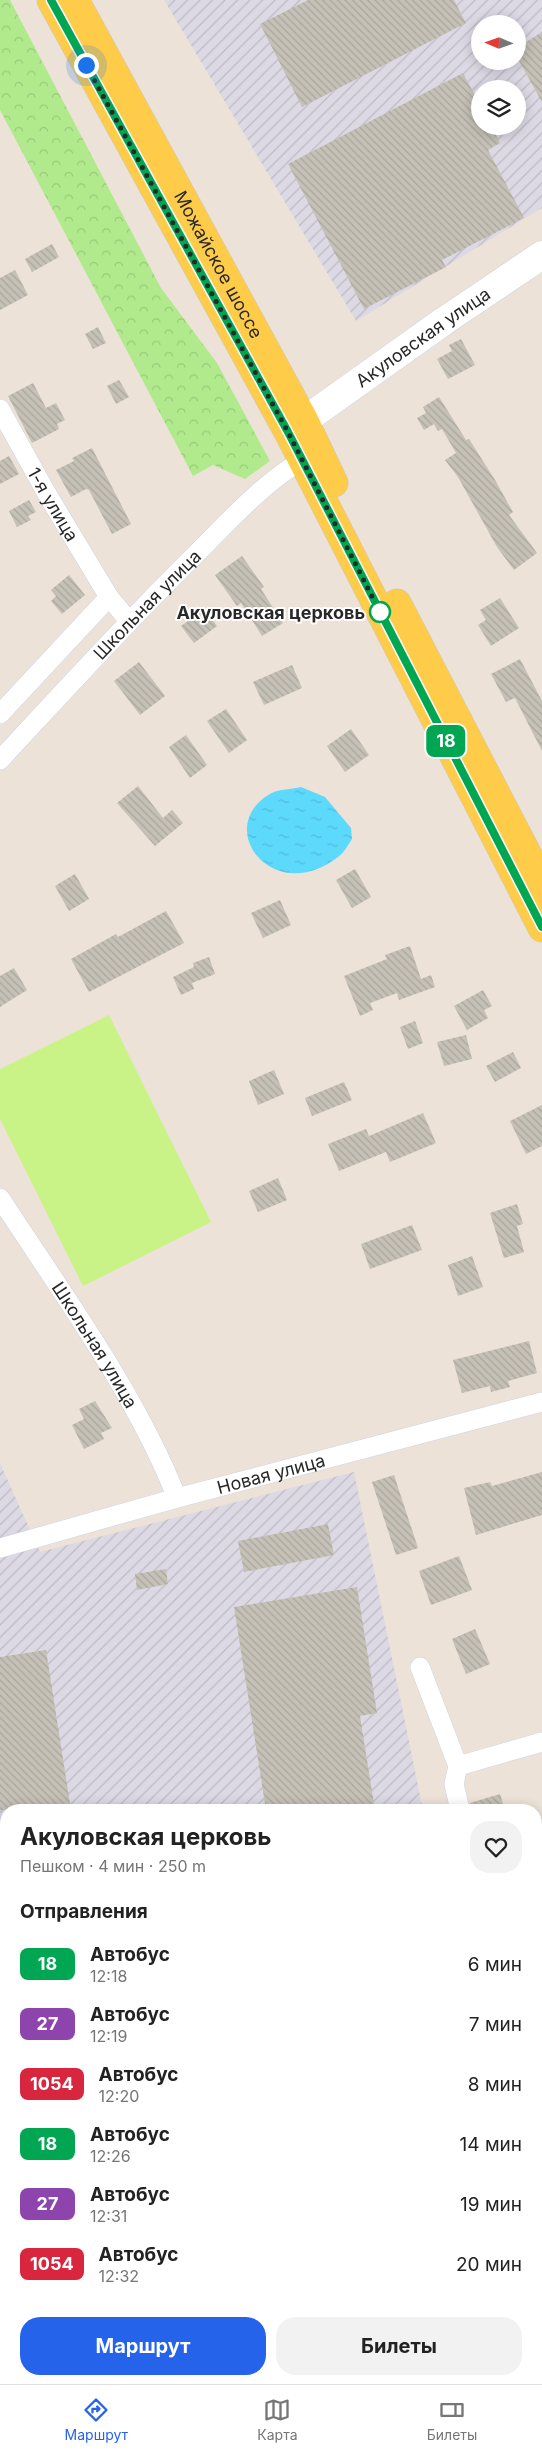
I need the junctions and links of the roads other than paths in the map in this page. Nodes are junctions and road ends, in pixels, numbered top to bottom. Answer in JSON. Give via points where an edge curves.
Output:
{"nodes":[{"id":1,"x":51,"y":0,"type":"edge"},
{"id":2,"x":75,"y":0,"type":"edge"},
{"id":3,"x":542,"y":255,"type":"edge"},
{"id":4,"x":0,"y":409,"type":"edge"},
{"id":5,"x":296,"y":426,"type":"junction"},
{"id":6,"x":306,"y":468,"type":"junction"},
{"id":7,"x":109,"y":597,"type":"junction"},
{"id":8,"x":129,"y":621,"type":"junction"},
{"id":9,"x":0,"y":714,"type":"edge"},
{"id":10,"x":0,"y":760,"type":"edge"},
{"id":11,"x":542,"y":882,"type":"edge"},
{"id":12,"x":542,"y":928,"type":"edge"},
{"id":13,"x":0,"y":1198,"type":"edge"},
{"id":14,"x":542,"y":1402,"type":"edge"},
{"id":15,"x":177,"y":1498,"type":"junction"},
{"id":16,"x":0,"y":1548,"type":"edge"},
{"id":17,"x":420,"y":1667,"type":"dead end"},
{"id":18,"x":542,"y":1742,"type":"edge"},
{"id":19,"x":458,"y":1766,"type":"junction"},
{"id":20,"x":459,"y":1804,"type":"edge"}],
"edges":[{"from":1,"to":5,"type":"main road","name":"Можайское шоссе"},
{"from":2,"to":5,"type":"main road","name":"Можайское шоссе"},
{"from":3,"to":5,"type":"street","name":"Акуловская улица"},
{"from":4,"to":7,"type":"street","name":"1-я улица"},
{"from":5,"to":6,"type":"main road","name":"Можайское шоссе"},
{"from":5,"to":11,"type":"main road","name":"Можайское шоссе","via":[[360,532]]},
{"from":6,"to":8,"type":"street","name":"Школьная улица","via":[[286,470],[252,499]]},
{"from":6,"to":12,"type":"main road","name":"Можайское шоссе"},
{"from":7,"to":8,"type":"street","name":"1-я улица"},
{"from":7,"to":9,"type":"street"},
{"from":8,"to":10,"type":"street","name":"Школьная улица"},
{"from":13,"to":15,"type":"street","name":"Школьная улица","via":[[115,1374],[162,1460]]},
{"from":14,"to":15,"type":"street","name":"Новая улица"},
{"from":15,"to":16,"type":"street","name":"Новая улица"},
{"from":17,"to":19,"type":"street"},
{"from":18,"to":19,"type":"street"},
{"from":19,"to":20,"type":"street","via":[[454,1784]]}]}
